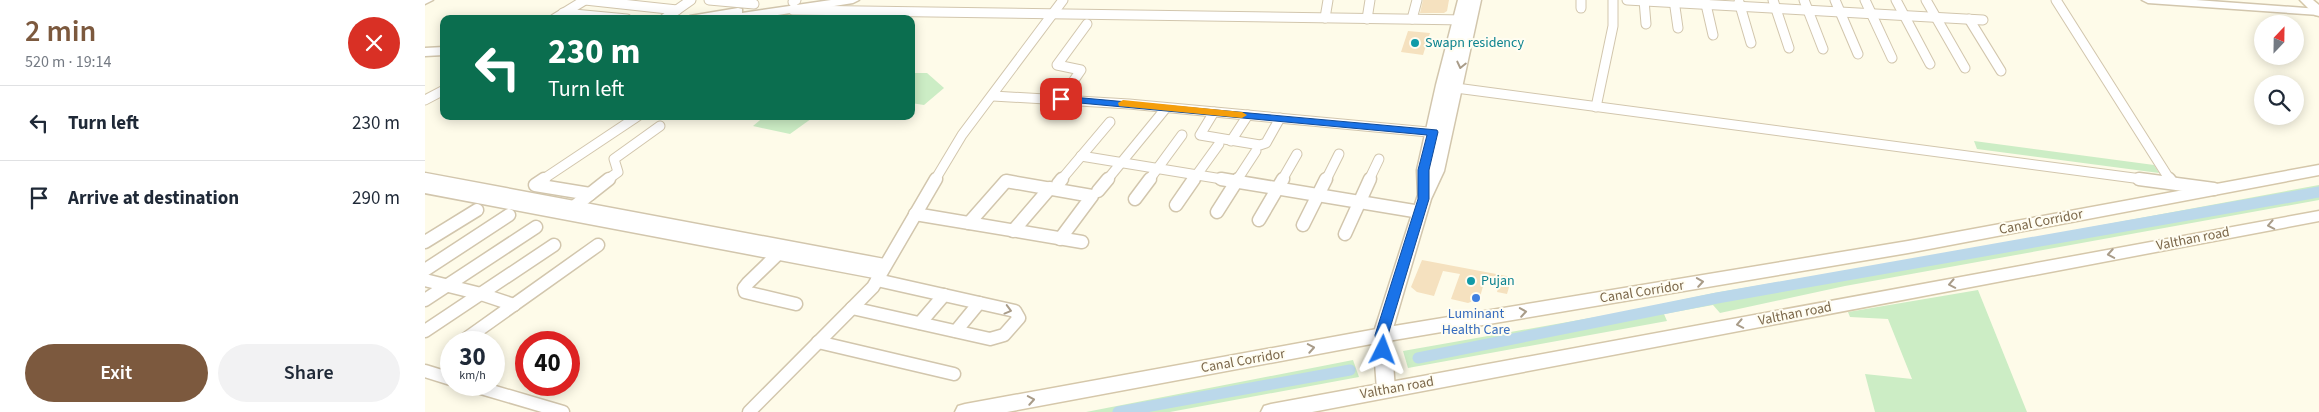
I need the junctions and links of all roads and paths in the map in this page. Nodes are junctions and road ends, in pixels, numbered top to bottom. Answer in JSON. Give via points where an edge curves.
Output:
{"nodes":[{"id":1,"x":585,"y":0,"type":"edge"},
{"id":2,"x":691,"y":0,"type":"edge"},
{"id":3,"x":709,"y":0,"type":"edge"},
{"id":4,"x":809,"y":0,"type":"edge"},
{"id":5,"x":852,"y":0,"type":"edge"},
{"id":6,"x":1063,"y":0,"type":"edge"},
{"id":7,"x":1328,"y":0,"type":"edge"},
{"id":8,"x":1370,"y":0,"type":"edge"},
{"id":9,"x":1417,"y":0,"type":"edge"},
{"id":10,"x":1465,"y":0,"type":"edge"},
{"id":11,"x":1475,"y":0,"type":"edge"},
{"id":12,"x":1613,"y":0,"type":"edge"},
{"id":13,"x":1627,"y":0,"type":"edge"},
{"id":14,"x":1804,"y":0,"type":"edge"},
{"id":15,"x":1835,"y":0,"type":"edge"},
{"id":16,"x":1865,"y":0,"type":"edge"},
{"id":17,"x":1896,"y":0,"type":"edge"},
{"id":18,"x":1926,"y":0,"type":"edge"},
{"id":19,"x":2056,"y":0,"type":"edge"},
{"id":20,"x":2148,"y":0,"type":"edge"},
{"id":21,"x":2300,"y":0,"type":"edge"},
{"id":22,"x":2306,"y":0,"type":"edge"},
{"id":23,"x":795,"y":1,"type":"edge"},
{"id":24,"x":1644,"y":1,"type":"edge"},
{"id":25,"x":1675,"y":2,"type":"edge"},
{"id":26,"x":1705,"y":2,"type":"edge"},
{"id":27,"x":1740,"y":3,"type":"edge"},
{"id":28,"x":754,"y":4,"type":"dead end"},
{"id":29,"x":1775,"y":4,"type":"edge"},
{"id":30,"x":677,"y":10,"type":"junction"},
{"id":31,"x":768,"y":10,"type":"junction"},
{"id":32,"x":782,"y":10,"type":"junction"},
{"id":33,"x":843,"y":10,"type":"junction"},
{"id":34,"x":873,"y":11,"type":"junction"},
{"id":35,"x":1808,"y":11,"type":"junction"},
{"id":36,"x":2317,"y":12,"type":"edge"},
{"id":37,"x":563,"y":13,"type":"junction"},
{"id":38,"x":1840,"y":13,"type":"junction"},
{"id":39,"x":1872,"y":14,"type":"junction"},
{"id":40,"x":560,"y":15,"type":"edge"},
{"id":41,"x":584,"y":15,"type":"edge"},
{"id":42,"x":670,"y":15,"type":"edge"},
{"id":43,"x":725,"y":15,"type":"edge"},
{"id":44,"x":745,"y":15,"type":"edge"},
{"id":45,"x":870,"y":15,"type":"edge"},
{"id":46,"x":1054,"y":15,"type":"junction"},
{"id":47,"x":1904,"y":16,"type":"junction"},
{"id":48,"x":1325,"y":18,"type":"junction"},
{"id":49,"x":1367,"y":18,"type":"junction"},
{"id":50,"x":1937,"y":18,"type":"junction"},
{"id":51,"x":1412,"y":19,"type":"junction"},
{"id":52,"x":1969,"y":19,"type":"junction"},
{"id":53,"x":1465,"y":20,"type":"junction"},
{"id":54,"x":1983,"y":20,"type":"dead end"},
{"id":55,"x":1087,"y":24,"type":"dead end"},
{"id":56,"x":1646,"y":24,"type":"dead end"},
{"id":57,"x":1678,"y":28,"type":"dead end"},
{"id":58,"x":1713,"y":35,"type":"dead end"},
{"id":59,"x":1751,"y":44,"type":"dead end"},
{"id":60,"x":1789,"y":48,"type":"dead end"},
{"id":61,"x":1823,"y":49,"type":"dead end"},
{"id":62,"x":440,"y":51,"type":"edge"},
{"id":63,"x":425,"y":52,"type":"edge"},
{"id":64,"x":1858,"y":54,"type":"dead end"},
{"id":65,"x":440,"y":58,"type":"edge"},
{"id":66,"x":1892,"y":58,"type":"dead end"},
{"id":67,"x":425,"y":59,"type":"edge"},
{"id":68,"x":1930,"y":64,"type":"dead end"},
{"id":69,"x":1965,"y":68,"type":"dead end"},
{"id":70,"x":2001,"y":71,"type":"dead end"},
{"id":71,"x":440,"y":88,"type":"edge"},
{"id":72,"x":1456,"y":88,"type":"junction"},
{"id":73,"x":440,"y":92,"type":"edge"},
{"id":74,"x":425,"y":96,"type":"edge"},
{"id":75,"x":993,"y":96,"type":"junction"},
{"id":76,"x":1061,"y":99,"type":"junction"},
{"id":77,"x":425,"y":100,"type":"edge"},
{"id":78,"x":1596,"y":107,"type":"junction"},
{"id":79,"x":1166,"y":108,"type":"junction"},
{"id":80,"x":1214,"y":112,"type":"junction"},
{"id":81,"x":1248,"y":115,"type":"junction"},
{"id":82,"x":1280,"y":118,"type":"junction"},
{"id":83,"x":633,"y":120,"type":"edge"},
{"id":84,"x":1110,"y":122,"type":"dead end"},
{"id":85,"x":660,"y":126,"type":"dead end"},
{"id":86,"x":1439,"y":132,"type":"junction"},
{"id":87,"x":1182,"y":135,"type":"dead end"},
{"id":88,"x":1231,"y":141,"type":"junction"},
{"id":89,"x":1219,"y":144,"type":"dead end"},
{"id":90,"x":1256,"y":151,"type":"dead end"},
{"id":91,"x":1297,"y":154,"type":"dead end"},
{"id":92,"x":1339,"y":154,"type":"dead end"},
{"id":93,"x":1081,"y":156,"type":"junction"},
{"id":94,"x":1379,"y":159,"type":"dead end"},
{"id":95,"x":1119,"y":163,"type":"junction"},
{"id":96,"x":1158,"y":169,"type":"junction"},
{"id":97,"x":2319,"y":170,"type":"edge"},
{"id":98,"x":1196,"y":176,"type":"junction"},
{"id":99,"x":425,"y":179,"type":"edge"},
{"id":100,"x":1235,"y":182,"type":"junction"},
{"id":101,"x":2172,"y":183,"type":"junction"},
{"id":102,"x":1054,"y":186,"type":"junction"},
{"id":103,"x":425,"y":188,"type":"edge"},
{"id":104,"x":2216,"y":189,"type":"junction"},
{"id":105,"x":1277,"y":190,"type":"junction"},
{"id":106,"x":1097,"y":191,"type":"dead end"},
{"id":107,"x":589,"y":194,"type":"junction"},
{"id":108,"x":1318,"y":196,"type":"junction"},
{"id":109,"x":1135,"y":199,"type":"dead end"},
{"id":110,"x":1360,"y":203,"type":"junction"},
{"id":111,"x":1175,"y":205,"type":"dead end"},
{"id":112,"x":575,"y":206,"type":"junction"},
{"id":113,"x":1422,"y":206,"type":"junction"},
{"id":114,"x":477,"y":210,"type":"dead end"},
{"id":115,"x":1217,"y":212,"type":"dead end"},
{"id":116,"x":915,"y":214,"type":"junction"},
{"id":117,"x":509,"y":215,"type":"dead end"},
{"id":118,"x":2319,"y":216,"type":"edge"},
{"id":119,"x":1259,"y":220,"type":"dead end"},
{"id":120,"x":969,"y":223,"type":"junction"},
{"id":121,"x":1303,"y":224,"type":"dead end"},
{"id":122,"x":536,"y":227,"type":"dead end"},
{"id":123,"x":1013,"y":231,"type":"junction"},
{"id":124,"x":1345,"y":234,"type":"dead end"},
{"id":125,"x":1060,"y":239,"type":"junction"},
{"id":126,"x":425,"y":242,"type":"edge"},
{"id":127,"x":1082,"y":242,"type":"dead end"},
{"id":128,"x":598,"y":244,"type":"dead end"},
{"id":129,"x":553,"y":245,"type":"dead end"},
{"id":130,"x":779,"y":253,"type":"junction"},
{"id":131,"x":425,"y":270,"type":"edge"},
{"id":132,"x":881,"y":273,"type":"junction"},
{"id":133,"x":425,"y":280,"type":"edge"},
{"id":134,"x":446,"y":286,"type":"junction"},
{"id":135,"x":481,"y":294,"type":"junction"},
{"id":136,"x":943,"y":295,"type":"junction"},
{"id":137,"x":425,"y":300,"type":"edge"},
{"id":138,"x":979,"y":303,"type":"junction"},
{"id":139,"x":796,"y":304,"type":"dead end"},
{"id":140,"x":514,"y":305,"type":"junction"},
{"id":141,"x":852,"y":308,"type":"junction"},
{"id":142,"x":920,"y":323,"type":"junction"},
{"id":143,"x":477,"y":331,"type":"edge"},
{"id":144,"x":956,"y":331,"type":"junction"},
{"id":145,"x":425,"y":332,"type":"edge"},
{"id":146,"x":1382,"y":335,"type":"junction"},
{"id":147,"x":818,"y":342,"type":"junction"},
{"id":148,"x":425,"y":371,"type":"edge"},
{"id":149,"x":954,"y":374,"type":"dead end"},
{"id":150,"x":440,"y":376,"type":"edge"},
{"id":151,"x":1387,"y":390,"type":"junction"},
{"id":152,"x":505,"y":395,"type":"edge"},
{"id":153,"x":563,"y":412,"type":"edge"},
{"id":154,"x":749,"y":412,"type":"edge"},
{"id":155,"x":965,"y":412,"type":"edge"},
{"id":156,"x":1271,"y":412,"type":"edge"}],
"edges":[{"from":1,"to":30,"type":"street"},
{"from":1,"to":37,"type":"street"},
{"from":2,"to":30,"type":"street"},
{"from":3,"to":28,"type":"street"},
{"from":4,"to":23,"type":"street"},
{"from":5,"to":32,"type":"street"},
{"from":5,"to":33,"type":"street"},
{"from":6,"to":46,"type":"street"},
{"from":7,"to":48,"type":"street"},
{"from":8,"to":49,"type":"street"},
{"from":9,"to":51,"type":"street"},
{"from":10,"to":53,"type":"street"},
{"from":11,"to":53,"type":"street"},
{"from":12,"to":78,"type":"street","via":[[1613,26]]},
{"from":13,"to":24,"type":"street"},
{"from":14,"to":35,"type":"street"},
{"from":15,"to":38,"type":"street"},
{"from":16,"to":39,"type":"street"},
{"from":17,"to":47,"type":"street"},
{"from":18,"to":50,"type":"street"},
{"from":19,"to":101,"type":"street"},
{"from":20,"to":36,"type":"street"},
{"from":21,"to":36,"type":"street"},
{"from":22,"to":36,"type":"main road"},
{"from":23,"to":31,"type":"street"},
{"from":24,"to":25,"type":"street"},
{"from":24,"to":56,"type":"street"},
{"from":25,"to":26,"type":"street"},
{"from":25,"to":57,"type":"street"},
{"from":26,"to":27,"type":"street"},
{"from":26,"to":58,"type":"street"},
{"from":27,"to":29,"type":"street"},
{"from":27,"to":59,"type":"street"},
{"from":29,"to":35,"type":"street"},
{"from":29,"to":60,"type":"street"},
{"from":30,"to":42,"type":"street"},
{"from":31,"to":32,"type":"street"},
{"from":31,"to":43,"type":"street"},
{"from":31,"to":44,"type":"street"},
{"from":32,"to":33,"type":"street"},
{"from":33,"to":34,"type":"street"},
{"from":34,"to":45,"type":"street"},
{"from":34,"to":46,"type":"street"},
{"from":35,"to":38,"type":"street"},
{"from":35,"to":61,"type":"street"},
{"from":37,"to":40,"type":"street"},
{"from":37,"to":41,"type":"street"},
{"from":38,"to":39,"type":"street"},
{"from":38,"to":64,"type":"street"},
{"from":39,"to":47,"type":"street"},
{"from":39,"to":66,"type":"street"},
{"from":46,"to":48,"type":"street"},
{"from":46,"to":75,"type":"street"},
{"from":47,"to":50,"type":"street"},
{"from":47,"to":68,"type":"street"},
{"from":48,"to":49,"type":"street"},
{"from":49,"to":51,"type":"street"},
{"from":50,"to":52,"type":"street"},
{"from":50,"to":69,"type":"street"},
{"from":51,"to":53,"type":"street"},
{"from":52,"to":54,"type":"street"},
{"from":52,"to":70,"type":"street"},
{"from":53,"to":72,"type":"street","one_way":true},
{"from":53,"to":86,"type":"street","via":[[1442,86]]},
{"from":55,"to":76,"type":"street","via":[[1057,65],[1081,70]]},
{"from":62,"to":63,"type":"street"},
{"from":65,"to":67,"type":"street"},
{"from":71,"to":74,"type":"street"},
{"from":72,"to":78,"type":"street"},
{"from":72,"to":86,"type":"street"},
{"from":73,"to":77,"type":"street"},
{"from":75,"to":76,"type":"street"},
{"from":75,"to":116,"type":"street","via":[[962,135]]},
{"from":76,"to":79,"type":"street"},
{"from":78,"to":101,"type":"street"},
{"from":79,"to":80,"type":"street"},
{"from":79,"to":95,"type":"street"},
{"from":80,"to":81,"type":"street"},
{"from":80,"to":88,"type":"street","via":[[1200,135]]},
{"from":81,"to":82,"type":"street"},
{"from":81,"to":88,"type":"street"},
{"from":82,"to":86,"type":"street"},
{"from":82,"to":88,"type":"street","via":[[1264,144]]},
{"from":83,"to":107,"type":"street","via":[[535,185]]},
{"from":84,"to":93,"type":"street"},
{"from":85,"to":107,"type":"street","via":[[614,159],[618,172]]},
{"from":86,"to":113,"type":"street","via":[[1437,171]]},
{"from":87,"to":96,"type":"street"},
{"from":89,"to":98,"type":"street"},
{"from":90,"to":100,"type":"street"},
{"from":91,"to":105,"type":"street"},
{"from":92,"to":108,"type":"street"},
{"from":93,"to":95,"type":"street"},
{"from":93,"to":102,"type":"street"},
{"from":94,"to":110,"type":"street"},
{"from":95,"to":96,"type":"street"},
{"from":95,"to":106,"type":"street"},
{"from":96,"to":98,"type":"street"},
{"from":96,"to":109,"type":"street"},
{"from":97,"to":104,"type":"main road","name":"Canal Corridor"},
{"from":98,"to":100,"type":"street"},
{"from":98,"to":111,"type":"street"},
{"from":99,"to":112,"type":"street"},
{"from":100,"to":105,"type":"street"},
{"from":100,"to":115,"type":"street"},
{"from":101,"to":104,"type":"street"},
{"from":102,"to":120,"type":"street","via":[[1006,181]]},
{"from":102,"to":123,"type":"street"},
{"from":102,"to":125,"type":"street","via":[[1093,196]]},
{"from":103,"to":130,"type":"street"},
{"from":146,"to":104,"type":"main road","name":"Canal Corridor","one_way":true,"via":[[1908,247]]},
{"from":105,"to":108,"type":"street"},
{"from":105,"to":119,"type":"street"},
{"from":107,"to":112,"type":"street"},
{"from":108,"to":110,"type":"street"},
{"from":108,"to":121,"type":"street"},
{"from":110,"to":113,"type":"street"},
{"from":110,"to":124,"type":"street"},
{"from":112,"to":132,"type":"street"},
{"from":113,"to":146,"type":"street"},
{"from":114,"to":126,"type":"street"},
{"from":116,"to":120,"type":"street"},
{"from":116,"to":132,"type":"street"},
{"from":117,"to":131,"type":"street"},
{"from":118,"to":151,"type":"main road","name":"Valthan road","one_way":true},
{"from":120,"to":123,"type":"street"},
{"from":122,"to":134,"type":"street"},
{"from":123,"to":125,"type":"street"},
{"from":125,"to":127,"type":"street"},
{"from":128,"to":140,"type":"street"},
{"from":129,"to":135,"type":"street"},
{"from":130,"to":132,"type":"street"},
{"from":130,"to":139,"type":"street","via":[[744,288],[745,292]]},
{"from":132,"to":136,"type":"street","via":[[892,284]]},
{"from":132,"to":141,"type":"street","via":[[873,287]]},
{"from":133,"to":134,"type":"street"},
{"from":134,"to":135,"type":"street"},
{"from":134,"to":137,"type":"street"},
{"from":135,"to":140,"type":"street"},
{"from":135,"to":145,"type":"street"},
{"from":136,"to":138,"type":"street"},
{"from":136,"to":142,"type":"street"},
{"from":138,"to":144,"type":"street"},
{"from":138,"to":144,"type":"street","one_way":true,"via":[[1015,311],[1019,318],[997,338]]},
{"from":140,"to":143,"type":"street"},
{"from":141,"to":142,"type":"street"},
{"from":141,"to":147,"type":"street"},
{"from":142,"to":144,"type":"street"},
{"from":146,"to":151,"type":"street"},
{"from":155,"to":146,"type":"main road","name":"Canal Corridor","one_way":true},
{"from":147,"to":149,"type":"street"},
{"from":147,"to":154,"type":"street"},
{"from":148,"to":150,"type":"street"},
{"from":151,"to":156,"type":"main road","name":"Valthan road"},
{"from":152,"to":153,"type":"street"}]}
